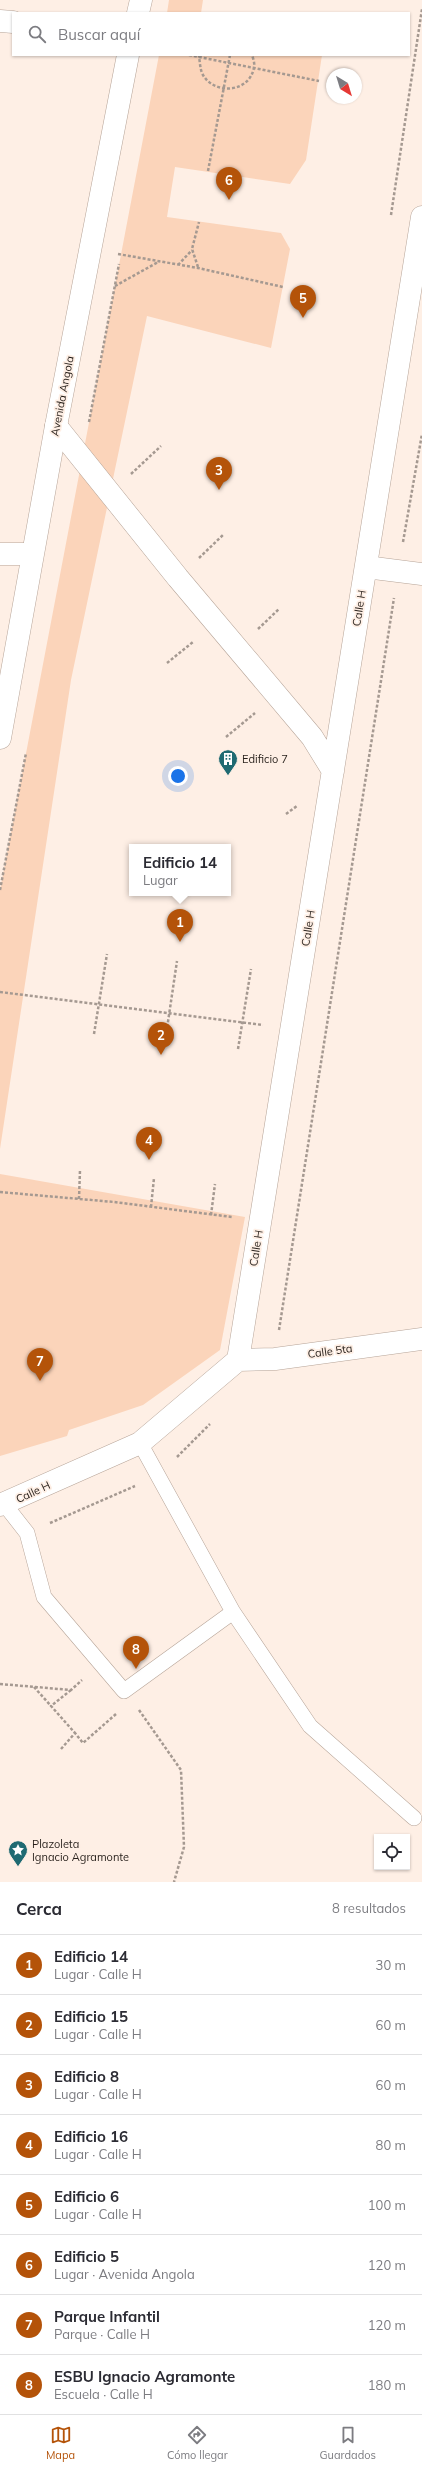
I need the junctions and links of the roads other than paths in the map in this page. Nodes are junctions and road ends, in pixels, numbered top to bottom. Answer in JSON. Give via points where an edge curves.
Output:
{"nodes":[{"id":1,"x":141,"y":0,"type":"edge"},
{"id":2,"x":138,"y":12,"type":"edge"},
{"id":3,"x":0,"y":21,"type":"edge"},
{"id":4,"x":12,"y":22,"type":"edge"},
{"id":5,"x":128,"y":56,"type":"edge"},
{"id":6,"x":422,"y":217,"type":"edge"},
{"id":7,"x":56,"y":426,"type":"junction"},
{"id":8,"x":0,"y":554,"type":"edge"},
{"id":9,"x":32,"y":554,"type":"junction"},
{"id":10,"x":366,"y":567,"type":"junction"},
{"id":11,"x":422,"y":574,"type":"edge"},
{"id":12,"x":0,"y":738,"type":"edge"},
{"id":13,"x":333,"y":771,"type":"junction"},
{"id":14,"x":422,"y":1338,"type":"edge"},
{"id":15,"x":238,"y":1360,"type":"junction"},
{"id":16,"x":140,"y":1443,"type":"junction"},
{"id":17,"x":3,"y":1505,"type":"edge"},
{"id":18,"x":233,"y":1612,"type":"junction"},
{"id":19,"x":414,"y":1818,"type":"dead end"}],
"edges":[{"from":1,"to":2,"type":"street"},
{"from":3,"to":4,"type":"street"},
{"from":5,"to":7,"type":"street","name":"Avenida Angola"},
{"from":6,"to":10,"type":"street","name":"Calle H"},
{"from":7,"to":9,"type":"street","name":"Avenida Angola"},
{"from":7,"to":13,"type":"street","via":[[178,578],[312,737]]},
{"from":8,"to":9,"type":"street"},
{"from":9,"to":12,"type":"street","name":"Avenida Angola"},
{"from":10,"to":11,"type":"street"},
{"from":10,"to":13,"type":"street","name":"Calle H"},
{"from":13,"to":15,"type":"street","name":"Calle H"},
{"from":14,"to":15,"type":"street","name":"Calle 5ta","via":[[275,1359]]},
{"from":15,"to":16,"type":"street","name":"Calle H"},
{"from":16,"to":17,"type":"street","name":"Calle H"},
{"from":16,"to":18,"type":"lane"},
{"from":17,"to":18,"type":"lane","via":[[27,1533],[44,1597],[124,1691]]},
{"from":18,"to":19,"type":"lane","via":[[310,1726]]}]}
